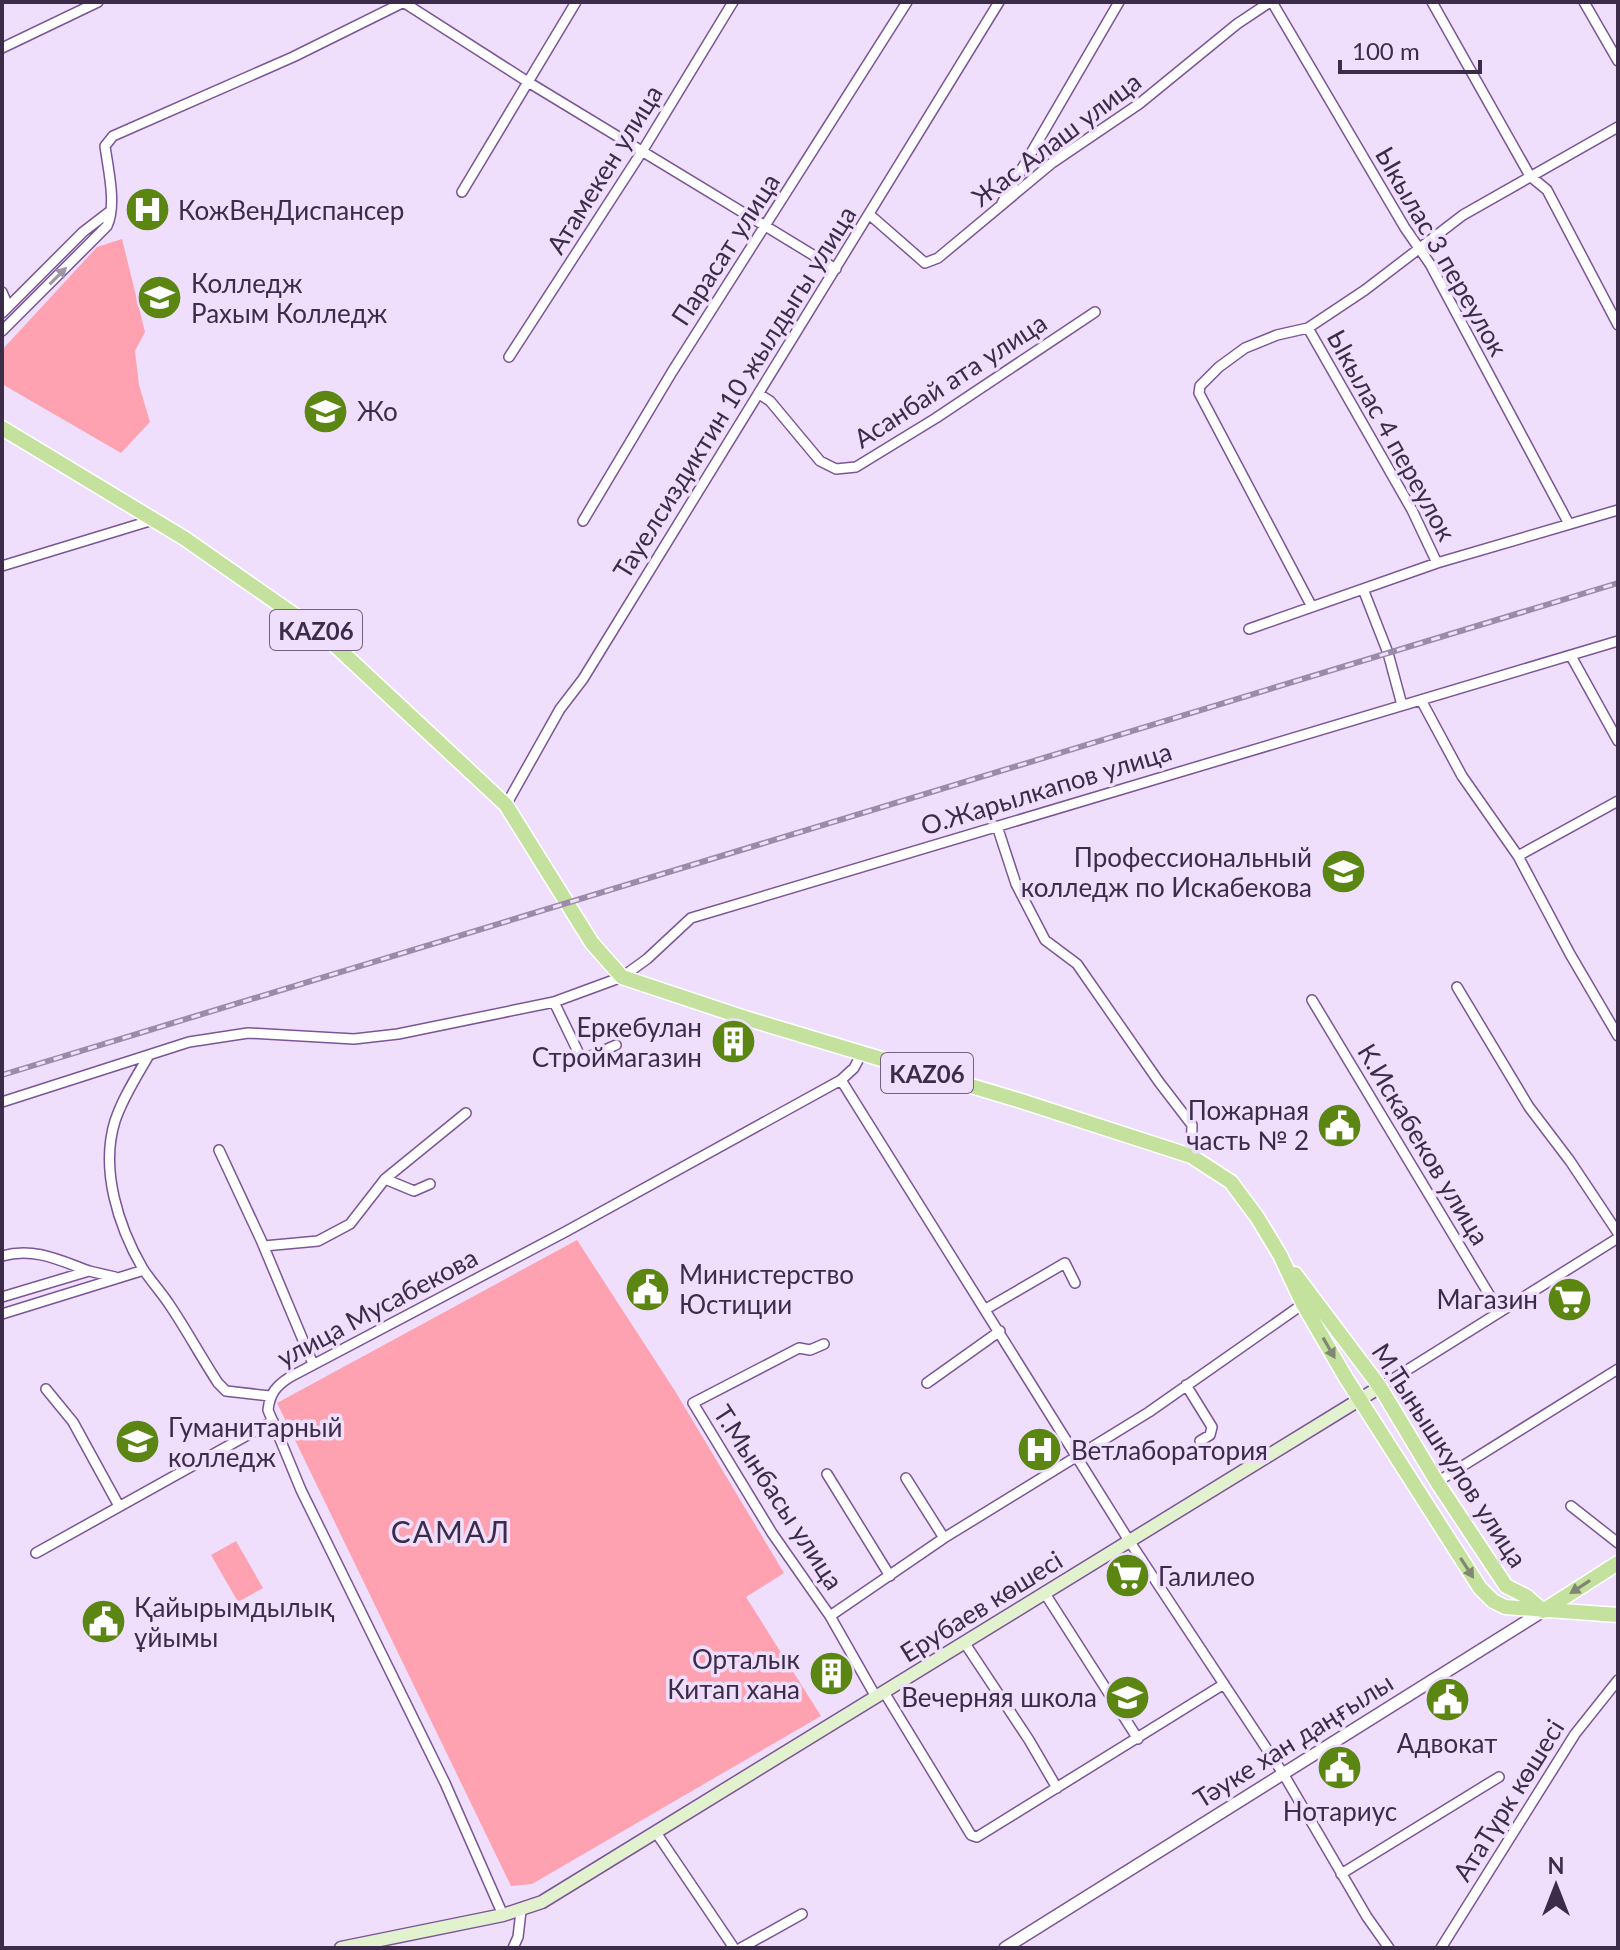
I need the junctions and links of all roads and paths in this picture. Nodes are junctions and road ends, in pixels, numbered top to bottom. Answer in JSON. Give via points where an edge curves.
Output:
{"nodes":[{"id":1,"x":98,"y":2,"type":"edge"},
{"id":2,"x":404,"y":2,"type":"edge"},
{"id":3,"x":576,"y":2,"type":"edge"},
{"id":4,"x":733,"y":2,"type":"edge"},
{"id":5,"x":907,"y":2,"type":"edge"},
{"id":6,"x":999,"y":2,"type":"edge"},
{"id":7,"x":1119,"y":2,"type":"edge"},
{"id":8,"x":1271,"y":2,"type":"edge"},
{"id":9,"x":1432,"y":2,"type":"edge"},
{"id":10,"x":1584,"y":2,"type":"edge"},
{"id":11,"x":416,"y":5,"type":"edge"},
{"id":12,"x":2,"y":48,"type":"edge"},
{"id":13,"x":1618,"y":61,"type":"edge"},
{"id":14,"x":528,"y":82,"type":"junction"},
{"id":15,"x":1618,"y":127,"type":"edge"},
{"id":16,"x":643,"y":150,"type":"junction"},
{"id":17,"x":1530,"y":176,"type":"junction"},
{"id":18,"x":462,"y":192,"type":"dead end"},
{"id":19,"x":997,"y":210,"type":"junction"},
{"id":20,"x":109,"y":212,"type":"junction"},
{"id":21,"x":870,"y":215,"type":"junction"},
{"id":22,"x":766,"y":226,"type":"junction"},
{"id":23,"x":1418,"y":247,"type":"junction"},
{"id":24,"x":836,"y":269,"type":"junction"},
{"id":25,"x":2,"y":292,"type":"edge"},
{"id":26,"x":5,"y":310,"type":"edge"},
{"id":27,"x":1095,"y":312,"type":"dead end"},
{"id":28,"x":1618,"y":325,"type":"edge"},
{"id":29,"x":1308,"y":328,"type":"junction"},
{"id":30,"x":2,"y":331,"type":"edge"},
{"id":31,"x":509,"y":357,"type":"dead end"},
{"id":32,"x":759,"y":394,"type":"junction"},
{"id":33,"x":2,"y":428,"type":"edge"},
{"id":34,"x":1618,"y":510,"type":"edge"},
{"id":35,"x":153,"y":520,"type":"junction"},
{"id":36,"x":583,"y":521,"type":"dead end"},
{"id":37,"x":1569,"y":524,"type":"junction"},
{"id":38,"x":1437,"y":563,"type":"junction"},
{"id":39,"x":2,"y":566,"type":"edge"},
{"id":40,"x":1363,"y":589,"type":"junction"},
{"id":41,"x":1312,"y":607,"type":"junction"},
{"id":42,"x":1249,"y":629,"type":"dead end"},
{"id":43,"x":1618,"y":641,"type":"edge"},
{"id":44,"x":1571,"y":656,"type":"junction"},
{"id":45,"x":1421,"y":700,"type":"junction"},
{"id":46,"x":1402,"y":705,"type":"junction"},
{"id":47,"x":1618,"y":741,"type":"edge"},
{"id":48,"x":1618,"y":801,"type":"edge"},
{"id":49,"x":506,"y":805,"type":"junction"},
{"id":50,"x":997,"y":826,"type":"junction"},
{"id":51,"x":1518,"y":856,"type":"junction"},
{"id":52,"x":622,"y":977,"type":"junction"},
{"id":53,"x":1457,"y":987,"type":"dead end"},
{"id":54,"x":1312,"y":1000,"type":"dead end"},
{"id":55,"x":554,"y":1002,"type":"junction"},
{"id":56,"x":1618,"y":1036,"type":"edge"},
{"id":57,"x":616,"y":1045,"type":"dead end"},
{"id":58,"x":862,"y":1053,"type":"junction"},
{"id":59,"x":149,"y":1055,"type":"junction"},
{"id":60,"x":841,"y":1080,"type":"junction"},
{"id":61,"x":2,"y":1102,"type":"edge"},
{"id":62,"x":466,"y":1113,"type":"dead end"},
{"id":63,"x":219,"y":1150,"type":"dead end"},
{"id":64,"x":1191,"y":1156,"type":"junction"},
{"id":65,"x":385,"y":1179,"type":"junction"},
{"id":66,"x":430,"y":1184,"type":"dead end"},
{"id":67,"x":1618,"y":1236,"type":"edge"},
{"id":68,"x":264,"y":1246,"type":"junction"},
{"id":69,"x":1280,"y":1255,"type":"junction"},
{"id":70,"x":2,"y":1256,"type":"edge"},
{"id":71,"x":144,"y":1270,"type":"junction"},
{"id":72,"x":89,"y":1271,"type":"junction"},
{"id":73,"x":118,"y":1278,"type":"junction"},
{"id":74,"x":1075,"y":1283,"type":"dead end"},
{"id":75,"x":2,"y":1297,"type":"edge"},
{"id":76,"x":1303,"y":1304,"type":"junction"},
{"id":77,"x":986,"y":1309,"type":"junction"},
{"id":78,"x":1499,"y":1311,"type":"junction"},
{"id":79,"x":2,"y":1314,"type":"edge"},
{"id":80,"x":1000,"y":1331,"type":"junction"},
{"id":81,"x":824,"y":1344,"type":"dead end"},
{"id":82,"x":313,"y":1364,"type":"junction"},
{"id":83,"x":1618,"y":1369,"type":"edge"},
{"id":84,"x":927,"y":1383,"type":"dead end"},
{"id":85,"x":1186,"y":1385,"type":"junction"},
{"id":86,"x":1380,"y":1387,"type":"junction"},
{"id":87,"x":46,"y":1389,"type":"dead end"},
{"id":88,"x":270,"y":1396,"type":"junction"},
{"id":89,"x":1360,"y":1398,"type":"junction"},
{"id":90,"x":273,"y":1421,"type":"junction"},
{"id":91,"x":1200,"y":1441,"type":"dead end"},
{"id":92,"x":1077,"y":1456,"type":"junction"},
{"id":93,"x":827,"y":1474,"type":"dead end"},
{"id":94,"x":906,"y":1478,"type":"dead end"},
{"id":95,"x":1437,"y":1482,"type":"junction"},
{"id":96,"x":119,"y":1506,"type":"junction"},
{"id":97,"x":1571,"y":1506,"type":"dead end"},
{"id":98,"x":944,"y":1538,"type":"junction"},
{"id":99,"x":1128,"y":1539,"type":"junction"},
{"id":100,"x":1618,"y":1543,"type":"edge"},
{"id":101,"x":36,"y":1553,"type":"dead end"},
{"id":102,"x":1618,"y":1563,"type":"edge"},
{"id":103,"x":890,"y":1576,"type":"junction"},
{"id":104,"x":1044,"y":1592,"type":"junction"},
{"id":105,"x":1543,"y":1611,"type":"junction"},
{"id":106,"x":1618,"y":1615,"type":"edge"},
{"id":107,"x":830,"y":1616,"type":"junction"},
{"id":108,"x":964,"y":1642,"type":"junction"},
{"id":109,"x":1618,"y":1680,"type":"edge"},
{"id":110,"x":1224,"y":1684,"type":"junction"},
{"id":111,"x":880,"y":1694,"type":"junction"},
{"id":112,"x":1138,"y":1739,"type":"junction"},
{"id":113,"x":1284,"y":1775,"type":"junction"},
{"id":114,"x":1499,"y":1777,"type":"dead end"},
{"id":115,"x":1057,"y":1788,"type":"junction"},
{"id":116,"x":657,"y":1834,"type":"junction"},
{"id":117,"x":1341,"y":1874,"type":"junction"},
{"id":118,"x":521,"y":1911,"type":"junction"},
{"id":119,"x":802,"y":1914,"type":"dead end"},
{"id":120,"x":503,"y":1915,"type":"junction"},
{"id":121,"x":341,"y":1948,"type":"edge"},
{"id":122,"x":513,"y":1948,"type":"edge"},
{"id":123,"x":734,"y":1948,"type":"edge"},
{"id":124,"x":741,"y":1948,"type":"edge"},
{"id":125,"x":1005,"y":1948,"type":"edge"},
{"id":126,"x":1389,"y":1948,"type":"edge"},
{"id":127,"x":1441,"y":1948,"type":"edge"}],
"edges":[{"from":1,"to":12,"type":"street"},
{"from":2,"to":11,"type":"street"},
{"from":2,"to":20,"type":"street","via":[[113,136],[105,146]]},
{"from":3,"to":14,"type":"street"},
{"from":4,"to":16,"type":"street","name":"Атамекен улица"},
{"from":5,"to":22,"type":"street","name":"Парасат улица"},
{"from":6,"to":21,"type":"street","name":"Тауелсиздиктин 10 жылдыгы улица"},
{"from":7,"to":19,"type":"street"},
{"from":8,"to":19,"type":"street","name":"Жас Алаш улица","via":[[1052,163]]},
{"from":8,"to":23,"type":"street","name":"Ыкылас 3 переулок"},
{"from":9,"to":17,"type":"street"},
{"from":10,"to":13,"type":"street"},
{"from":11,"to":14,"type":"street"},
{"from":14,"to":16,"type":"street"},
{"from":14,"to":18,"type":"street"},
{"from":15,"to":17,"type":"street"},
{"from":16,"to":22,"type":"street"},
{"from":16,"to":31,"type":"street","name":"Атамекен улица"},
{"from":17,"to":23,"type":"street"},
{"from":17,"to":28,"type":"street","via":[[1547,190]]},
{"from":19,"to":21,"type":"street","name":"Жас Алаш улица","via":[[925,263]]},
{"from":20,"to":26,"type":"street"},
{"from":30,"to":20,"type":"street","one_way":true,"via":[[103,231]]},
{"from":21,"to":24,"type":"street","name":"Тауелсиздиктин 10 жылдыгы улица"},
{"from":22,"to":24,"type":"street"},
{"from":22,"to":36,"type":"street","name":"Парасат улица"},
{"from":23,"to":29,"type":"street"},
{"from":23,"to":37,"type":"street","name":"Ыкылас 3 переулок"},
{"from":24,"to":32,"type":"street","name":"Тауелсиздиктин 10 жылдыгы улица"},
{"from":25,"to":26,"type":"street"},
{"from":27,"to":32,"type":"street","name":"Асанбай ата улица","via":[[856,467],[836,469],[820,461]]},
{"from":29,"to":38,"type":"street","name":"Ыкылас 4 переулок"},
{"from":29,"to":41,"type":"street","via":[[1245,348],[1199,389]]},
{"from":32,"to":49,"type":"street","name":"Тауелсиздиктин 10 жылдыгы улица","via":[[560,709]]},
{"from":33,"to":35,"type":"main road","number":"KАZ06"},
{"from":34,"to":37,"type":"street"},
{"from":35,"to":39,"type":"street"},
{"from":35,"to":49,"type":"main road","number":"KАZ06","via":[[326,637]]},
{"from":37,"to":38,"type":"street"},
{"from":38,"to":40,"type":"street"},
{"from":40,"to":41,"type":"street"},
{"from":40,"to":46,"type":"street"},
{"from":41,"to":42,"type":"street"},
{"from":43,"to":44,"type":"street","name":"О.Жарылкапов улица"},
{"from":44,"to":45,"type":"street","name":"О.Жарылкапов улица"},
{"from":44,"to":47,"type":"street"},
{"from":45,"to":46,"type":"street","name":"О.Жарылкапов улица"},
{"from":45,"to":51,"type":"street","via":[[1462,776]]},
{"from":46,"to":50,"type":"street","name":"О.Жарылкапов улица"},
{"from":48,"to":51,"type":"street"},
{"from":49,"to":52,"type":"main road","number":"KАZ06","via":[[592,943]]},
{"from":50,"to":52,"type":"street","name":"О.Жарылкапов улица","via":[[691,918]]},
{"from":50,"to":64,"type":"street","via":[[1016,884],[1045,940],[1077,964],[1192,1125]]},
{"from":51,"to":56,"type":"street"},
{"from":52,"to":55,"type":"street","name":"О.Жарылкапов улица"},
{"from":52,"to":58,"type":"main road","name":"М.Тынышкулов улица","number":"KАZ06"},
{"from":53,"to":67,"type":"street","via":[[1529,1107]]},
{"from":54,"to":78,"type":"street","name":"К.Искабеков улица"},
{"from":55,"to":57,"type":"street","via":[[582,1060]]},
{"from":55,"to":59,"type":"street","name":"О.Жарылкапов улица","via":[[398,1034],[354,1039],[248,1033],[189,1042]]},
{"from":58,"to":60,"type":"street"},
{"from":58,"to":64,"type":"main road","name":"М.Тынышкулов улица","number":"KАZ06"},
{"from":59,"to":61,"type":"street","name":"О.Жарылкапов улица"},
{"from":59,"to":71,"type":"street","via":[[115,1122],[108,1161],[114,1194]]},
{"from":60,"to":77,"type":"street"},
{"from":60,"to":82,"type":"street","name":"улица Мусабекова"},
{"from":62,"to":65,"type":"street"},
{"from":63,"to":68,"type":"street"},
{"from":64,"to":69,"type":"main road","name":"М.Тынышкулов улица","number":"KАZ06","via":[[1231,1182]]},
{"from":65,"to":66,"type":"street","via":[[414,1191]]},
{"from":65,"to":68,"type":"street","via":[[350,1224],[318,1241]]},
{"from":67,"to":78,"type":"street","name":"Ерубаев көшесі"},
{"from":68,"to":82,"type":"street"},
{"from":69,"to":76,"type":"main road","name":"М.Тынышкулов улица","number":"KАZ06"},
{"from":69,"to":86,"type":"main road","name":"М.Тынышкулов улица","number":"KАZ06"},
{"from":70,"to":72,"type":"street","via":[[32,1251]]},
{"from":71,"to":73,"type":"street"},
{"from":71,"to":88,"type":"street","via":[[218,1383],[226,1391]]},
{"from":72,"to":73,"type":"street"},
{"from":72,"to":75,"type":"street"},
{"from":73,"to":79,"type":"street"},
{"from":74,"to":77,"type":"street","via":[[1065,1263]]},
{"from":76,"to":85,"type":"street","name":"Т.Мынбасы улица"},
{"from":76,"to":89,"type":"main road","name":"М.Тынышкулов улица","number":"KАZ06","one_way":true},
{"from":77,"to":80,"type":"street"},
{"from":78,"to":86,"type":"street","name":"Ерубаев көшесі"},
{"from":80,"to":84,"type":"street"},
{"from":80,"to":92,"type":"street"},
{"from":81,"to":107,"type":"street","name":"Т.Мынбасы улица","via":[[799,1348],[693,1403]]},
{"from":82,"to":88,"type":"street","name":"улица Мусабекова","via":[[279,1384]]},
{"from":83,"to":95,"type":"street"},
{"from":85,"to":91,"type":"street","via":[[1212,1427]]},
{"from":85,"to":92,"type":"street","name":"Т.Мынбасы улица"},
{"from":86,"to":89,"type":"main road","name":"Ерубаев көшесі"},
{"from":86,"to":95,"type":"main road","name":"М.Тынышкулов улица","number":"KАZ06"},
{"from":87,"to":96,"type":"street","via":[[73,1422]]},
{"from":88,"to":90,"type":"street","name":"улица Мусабекова"},
{"from":89,"to":99,"type":"main road","name":"Ерубаев көшесі"},
{"from":89,"to":105,"type":"main road","name":"М.Тынышкулов улица","number":"KАZ06","one_way":true,"via":[[1480,1588],[1505,1607]]},
{"from":90,"to":96,"type":"street"},
{"from":90,"to":120,"type":"street","name":"улица Мусабекова"},
{"from":92,"to":98,"type":"street","name":"Т.Мынбасы улица"},
{"from":92,"to":99,"type":"street"},
{"from":93,"to":103,"type":"street"},
{"from":94,"to":98,"type":"street"},
{"from":95,"to":105,"type":"main road","name":"М.Тынышкулов улица","number":"KАZ06","via":[[1506,1586]]},
{"from":96,"to":101,"type":"street"},
{"from":97,"to":100,"type":"street"},
{"from":98,"to":103,"type":"street","name":"Т.Мынбасы улица"},
{"from":99,"to":104,"type":"main road","name":"Ерубаев көшесі"},
{"from":99,"to":110,"type":"street"},
{"from":102,"to":105,"type":"main road","one_way":true},
{"from":103,"to":107,"type":"street","name":"Т.Мынбасы улица"},
{"from":104,"to":108,"type":"main road","name":"Ерубаев көшесі"},
{"from":104,"to":112,"type":"street"},
{"from":105,"to":106,"type":"main road","number":"KАZ06"},
{"from":105,"to":113,"type":"street","name":"Тәуке хан даңғылы"},
{"from":107,"to":111,"type":"street","name":"Т.Мынбасы улица"},
{"from":108,"to":111,"type":"main road","name":"Ерубаев көшесі"},
{"from":108,"to":115,"type":"street"},
{"from":109,"to":127,"type":"street","name":"АтаТүрк көшесі","via":[[1575,1734]]},
{"from":110,"to":112,"type":"street"},
{"from":110,"to":113,"type":"street"},
{"from":111,"to":115,"type":"street","name":"Т.Мынбасы улица","via":[[974,1837]]},
{"from":111,"to":116,"type":"main road","name":"Ерубаев көшесі"},
{"from":112,"to":115,"type":"street"},
{"from":113,"to":117,"type":"street"},
{"from":113,"to":125,"type":"street","name":"Тәуке хан даңғылы"},
{"from":114,"to":117,"type":"street"},
{"from":116,"to":118,"type":"main road","name":"Ерубаев көшесі"},
{"from":116,"to":123,"type":"street"},
{"from":117,"to":126,"type":"street"},
{"from":118,"to":120,"type":"main road","name":"Ерубаев көшесі"},
{"from":118,"to":122,"type":"street"},
{"from":119,"to":124,"type":"street"},
{"from":120,"to":121,"type":"main road","name":"Ерубаев көшесі"}]}
